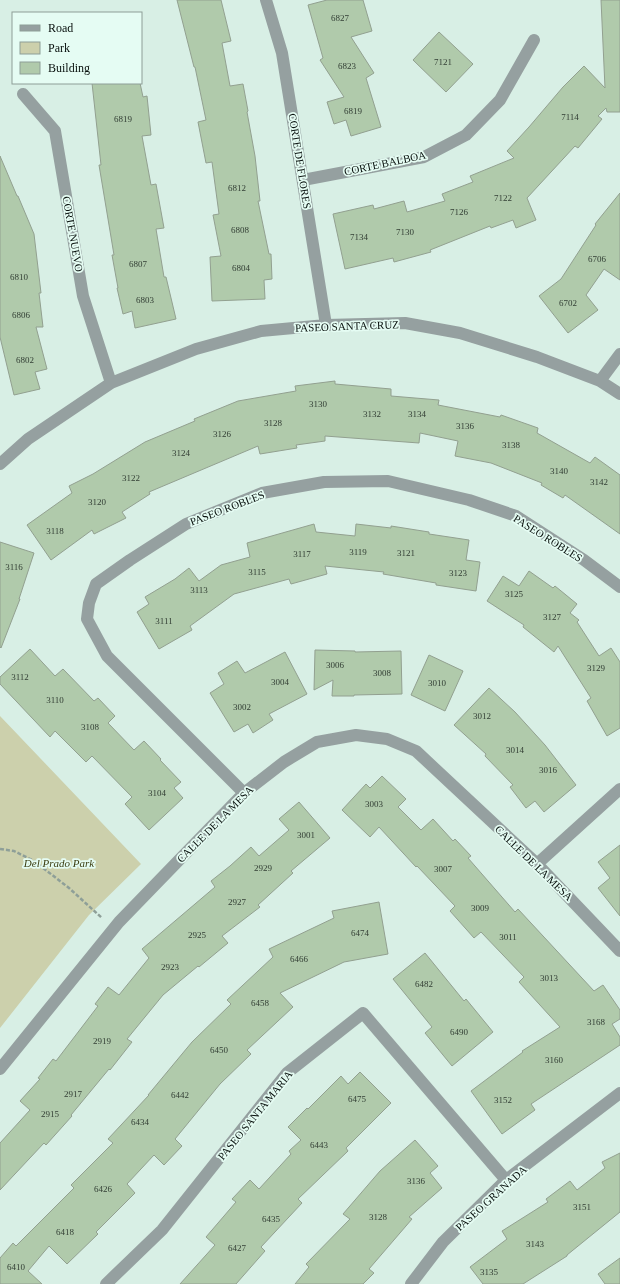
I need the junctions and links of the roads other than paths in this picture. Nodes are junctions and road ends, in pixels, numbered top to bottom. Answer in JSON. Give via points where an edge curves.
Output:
{"nodes":[{"id":1,"x":266,"y":0,"type":"edge"},
{"id":2,"x":534,"y":40,"type":"dead end"},
{"id":3,"x":23,"y":94,"type":"dead end"},
{"id":4,"x":303,"y":180,"type":"junction"},
{"id":5,"x":326,"y":324,"type":"junction"},
{"id":6,"x":620,"y":354,"type":"edge"},
{"id":7,"x":600,"y":381,"type":"junction"},
{"id":8,"x":111,"y":383,"type":"junction"},
{"id":9,"x":620,"y":394,"type":"edge"},
{"id":10,"x":0,"y":464,"type":"edge"},
{"id":11,"x":620,"y":587,"type":"edge"},
{"id":12,"x":620,"y":789,"type":"edge"},
{"id":13,"x":244,"y":793,"type":"junction"},
{"id":14,"x":537,"y":864,"type":"junction"},
{"id":15,"x":620,"y":951,"type":"edge"},
{"id":16,"x":0,"y":1069,"type":"edge"},
{"id":17,"x":620,"y":1093,"type":"edge"},
{"id":18,"x":506,"y":1180,"type":"junction"},
{"id":19,"x":106,"y":1284,"type":"edge"},
{"id":20,"x":411,"y":1284,"type":"edge"}],
"edges":[{"from":1,"to":4,"type":"street","name":"CORTE DE FLORES","via":[[282,53]]},
{"from":2,"to":4,"type":"street","name":"CORTE BALBOA","via":[[500,100],[466,135],[424,157]]},
{"from":3,"to":8,"type":"street","name":"CORTE NUEVO","via":[[55,130],[84,296]]},
{"from":4,"to":5,"type":"street","name":"CORTE DE FLORES"},
{"from":5,"to":7,"type":"street","name":"PASEO SANTA CRUZ","via":[[405,324],[460,333],[537,357]]},
{"from":5,"to":8,"type":"street","name":"PASEO SANTA CRUZ","via":[[261,331],[196,349]]},
{"from":6,"to":7,"type":"street"},
{"from":7,"to":9,"type":"street","name":"PASEO SANTA CRUZ"},
{"from":8,"to":10,"type":"street","name":"PASEO SANTA CRUZ","via":[[28,439]]},
{"from":11,"to":13,"type":"street","name":"PASEO ROBLES","via":[[584,560],[516,516],[469,500],[388,481],[324,482],[262,493],[186,524],[96,584],[89,603],[88,619],[107,656]]},
{"from":12,"to":14,"type":"street"},
{"from":13,"to":14,"type":"street","name":"CALLE DE LA MESA","via":[[284,762],[317,742],[356,735],[387,739],[416,751]]},
{"from":13,"to":16,"type":"street","name":"CALLE DE LA MESA","via":[[114,928]]},
{"from":14,"to":15,"type":"street","name":"CALLE DE LA MESA"},
{"from":17,"to":18,"type":"street","name":"PASEO GRANADA"},
{"from":18,"to":19,"type":"street","name":"PASEO SANTA MARIA","via":[[363,1013],[287,1073],[162,1230]]},
{"from":18,"to":20,"type":"street","name":"PASEO GRANADA","via":[[443,1242]]}]}
